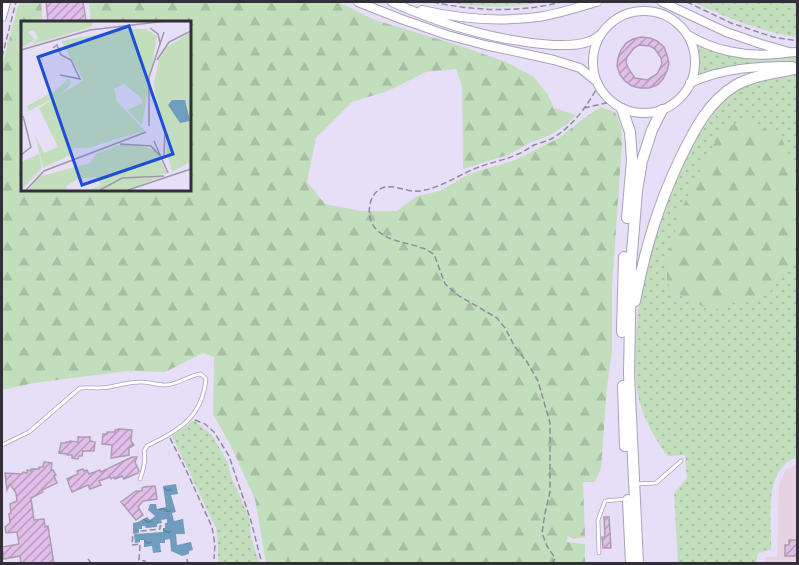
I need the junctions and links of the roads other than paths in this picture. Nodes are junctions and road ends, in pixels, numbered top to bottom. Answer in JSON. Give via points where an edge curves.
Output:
{"nodes":[{"id":1,"x":6,"y":2,"type":"edge"},
{"id":2,"x":358,"y":2,"type":"edge"},
{"id":3,"x":394,"y":2,"type":"edge"},
{"id":4,"x":597,"y":2,"type":"edge"},
{"id":5,"x":663,"y":2,"type":"edge"},
{"id":6,"x":2,"y":17,"type":"edge"},
{"id":7,"x":602,"y":33,"type":"junction"},
{"id":8,"x":687,"y":35,"type":"junction"},
{"id":9,"x":793,"y":52,"type":"edge"},
{"id":10,"x":798,"y":67,"type":"edge"},
{"id":11,"x":597,"y":83,"type":"junction"},
{"id":12,"x":690,"y":83,"type":"junction"},
{"id":13,"x":622,"y":109,"type":"junction"},
{"id":14,"x":662,"y":110,"type":"junction"},
{"id":15,"x":630,"y":331,"type":"junction"},
{"id":16,"x":2,"y":445,"type":"edge"},
{"id":17,"x":681,"y":461,"type":"dead end"},
{"id":18,"x":140,"y":478,"type":"dead end"},
{"id":19,"x":634,"y":484,"type":"junction"},
{"id":20,"x":628,"y":499,"type":"junction"},
{"id":21,"x":599,"y":553,"type":"dead end"},
{"id":22,"x":631,"y":564,"type":"edge"},
{"id":23,"x":638,"y":564,"type":"edge"}],
"edges":[{"from":1,"to":6,"type":"main road"},
{"from":2,"to":11,"type":"main road","via":[[447,35],[580,68]]},
{"from":3,"to":4,"type":"main road","via":[[440,14],[498,20],[537,17]]},
{"from":3,"to":7,"type":"main road","via":[[438,21],[523,42],[568,45],[589,42]]},
{"from":5,"to":9,"type":"main road","via":[[738,37]]},
{"from":7,"to":8,"type":"main road","via":[[613,21],[645,11],[676,22]]},
{"from":7,"to":11,"type":"main road","via":[[593,65]]},
{"from":8,"to":9,"type":"main road","via":[[736,53]]},
{"from":8,"to":12,"type":"main road","via":[[693,50]]},
{"from":10,"to":12,"type":"main road","via":[[730,70]]},
{"from":10,"to":15,"type":"highway","via":[[740,83],[702,119],[669,181],[656,216]]},
{"from":11,"to":13,"type":"main road","via":[[611,102]]},
{"from":12,"to":14,"type":"main road","via":[[683,95]]},
{"from":13,"to":14,"type":"main road","via":[[635,113]]},
{"from":13,"to":20,"type":"highway","via":[[630,132],[632,160],[622,314]]},
{"from":14,"to":15,"type":"highway","via":[[648,139],[640,173],[631,265]]},
{"from":15,"to":19,"type":"highway"},
{"from":16,"to":18,"type":"lane","via":[[29,432],[80,388],[141,382],[166,385],[201,374],[206,379],[199,406],[191,418],[147,446]]},
{"from":17,"to":19,"type":"lane","via":[[656,483]]},
{"from":19,"to":23,"type":"highway"},
{"from":20,"to":21,"type":"lane","via":[[605,501],[598,520]]},
{"from":20,"to":22,"type":"highway"}]}
